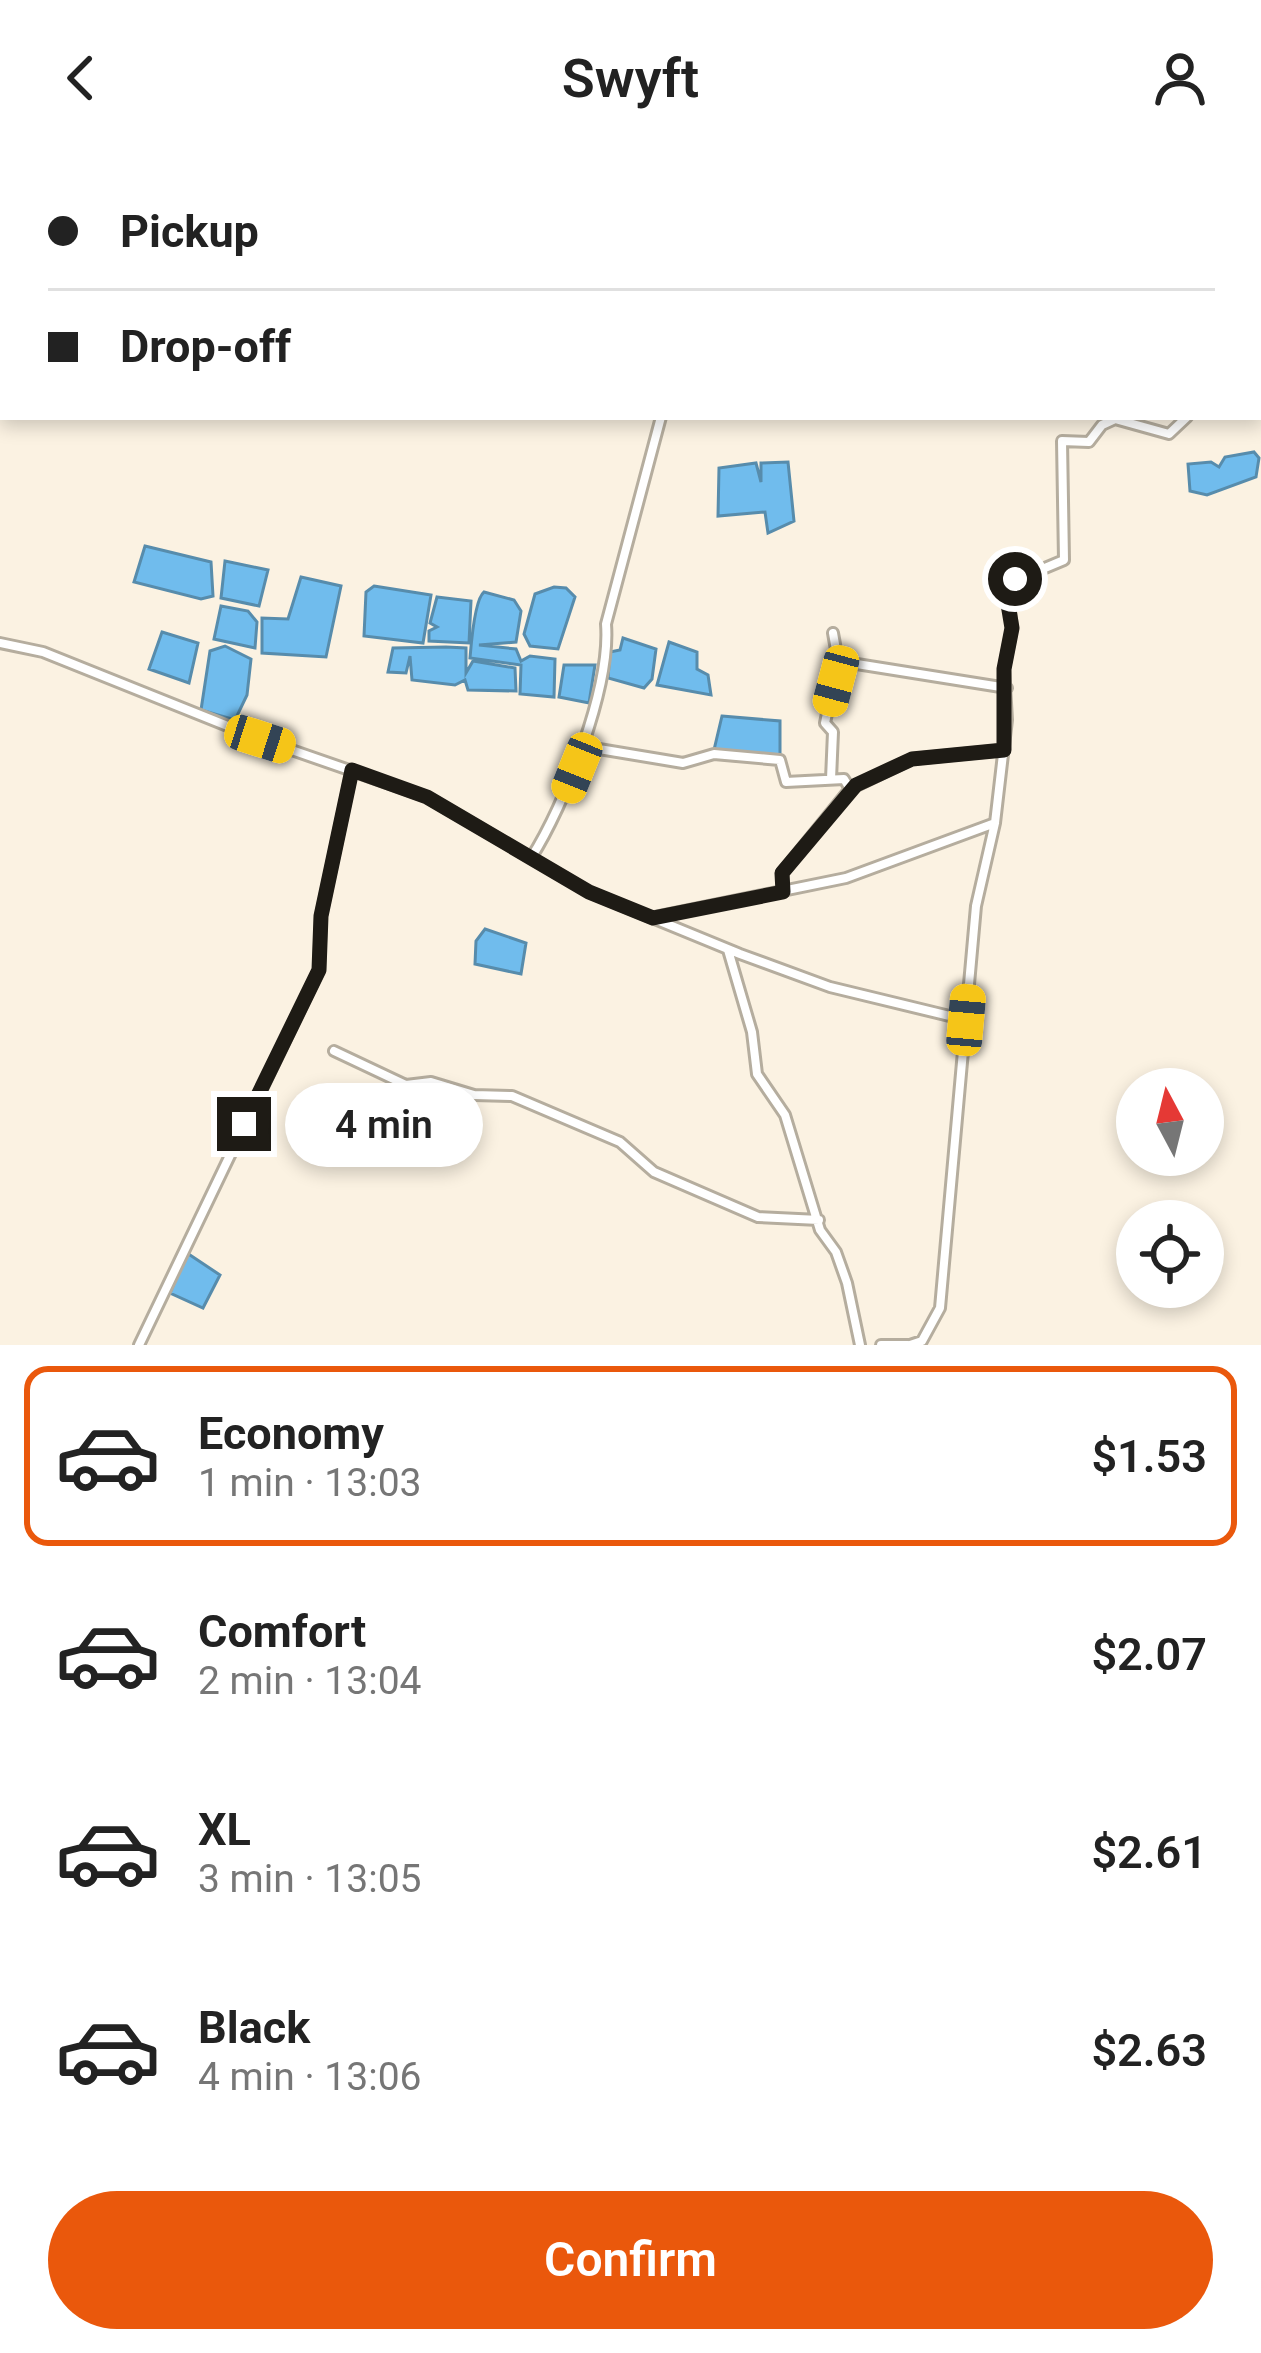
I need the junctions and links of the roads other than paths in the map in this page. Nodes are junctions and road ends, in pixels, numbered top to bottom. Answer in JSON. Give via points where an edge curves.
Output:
{"nodes":[{"id":1,"x":661,"y":420,"type":"edge"},
{"id":2,"x":1113,"y":420,"type":"edge"},
{"id":3,"x":1119,"y":420,"type":"edge"},
{"id":4,"x":1184,"y":420,"type":"edge"},
{"id":5,"x":832,"y":634,"type":"dead end"},
{"id":6,"x":0,"y":643,"type":"edge"},
{"id":7,"x":838,"y":661,"type":"junction"},
{"id":8,"x":1006,"y":688,"type":"junction"},
{"id":9,"x":581,"y":746,"type":"junction"},
{"id":10,"x":1004,"y":750,"type":"junction"},
{"id":11,"x":352,"y":770,"type":"junction"},
{"id":12,"x":831,"y":778,"type":"junction"},
{"id":13,"x":850,"y":789,"type":"junction"},
{"id":14,"x":995,"y":823,"type":"junction"},
{"id":15,"x":532,"y":858,"type":"junction"},
{"id":16,"x":783,"y":892,"type":"junction"},
{"id":17,"x":653,"y":918,"type":"junction"},
{"id":18,"x":728,"y":950,"type":"junction"},
{"id":19,"x":966,"y":1020,"type":"junction"},
{"id":20,"x":334,"y":1051,"type":"dead end"},
{"id":21,"x":819,"y":1220,"type":"junction"},
{"id":22,"x":139,"y":1345,"type":"edge"},
{"id":23,"x":860,"y":1345,"type":"edge"},
{"id":24,"x":881,"y":1345,"type":"edge"},
{"id":25,"x":909,"y":1345,"type":"edge"}],
"edges":[{"from":1,"to":9,"type":"street"},
{"from":2,"to":8,"type":"street","via":[[1092,440],[1062,441],[1064,560],[1007,584]]},
{"from":3,"to":4,"type":"street","via":[[1169,434]]},
{"from":5,"to":7,"type":"street"},
{"from":6,"to":11,"type":"street","via":[[43,652]]},
{"from":7,"to":8,"type":"street"},
{"from":7,"to":12,"type":"street","via":[[825,723],[833,733]]},
{"from":8,"to":10,"type":"street"},
{"from":9,"to":12,"type":"street","via":[[683,763],[714,754],[780,760],[786,782]]},
{"from":9,"to":15,"type":"street","via":[[557,817]]},
{"from":10,"to":13,"type":"street","via":[[912,759]]},
{"from":10,"to":14,"type":"street"},
{"from":11,"to":15,"type":"street","via":[[427,797]]},
{"from":11,"to":22,"type":"street","via":[[321,916],[319,970]]},
{"from":12,"to":13,"type":"street"},
{"from":13,"to":16,"type":"street","via":[[782,873]]},
{"from":14,"to":16,"type":"street","via":[[846,878]]},
{"from":14,"to":19,"type":"street","via":[[976,906]]},
{"from":15,"to":17,"type":"street"},
{"from":16,"to":17,"type":"street"},
{"from":17,"to":18,"type":"street"},
{"from":18,"to":19,"type":"street","via":[[830,988]]},
{"from":18,"to":21,"type":"street","via":[[757,1073],[785,1115]]},
{"from":19,"to":25,"type":"street","via":[[940,1308],[922,1341]]},
{"from":20,"to":21,"type":"street","via":[[406,1085],[512,1096],[620,1142],[654,1172],[758,1217]]},
{"from":21,"to":23,"type":"street","via":[[847,1283]]},
{"from":24,"to":25,"type":"street"}]}
